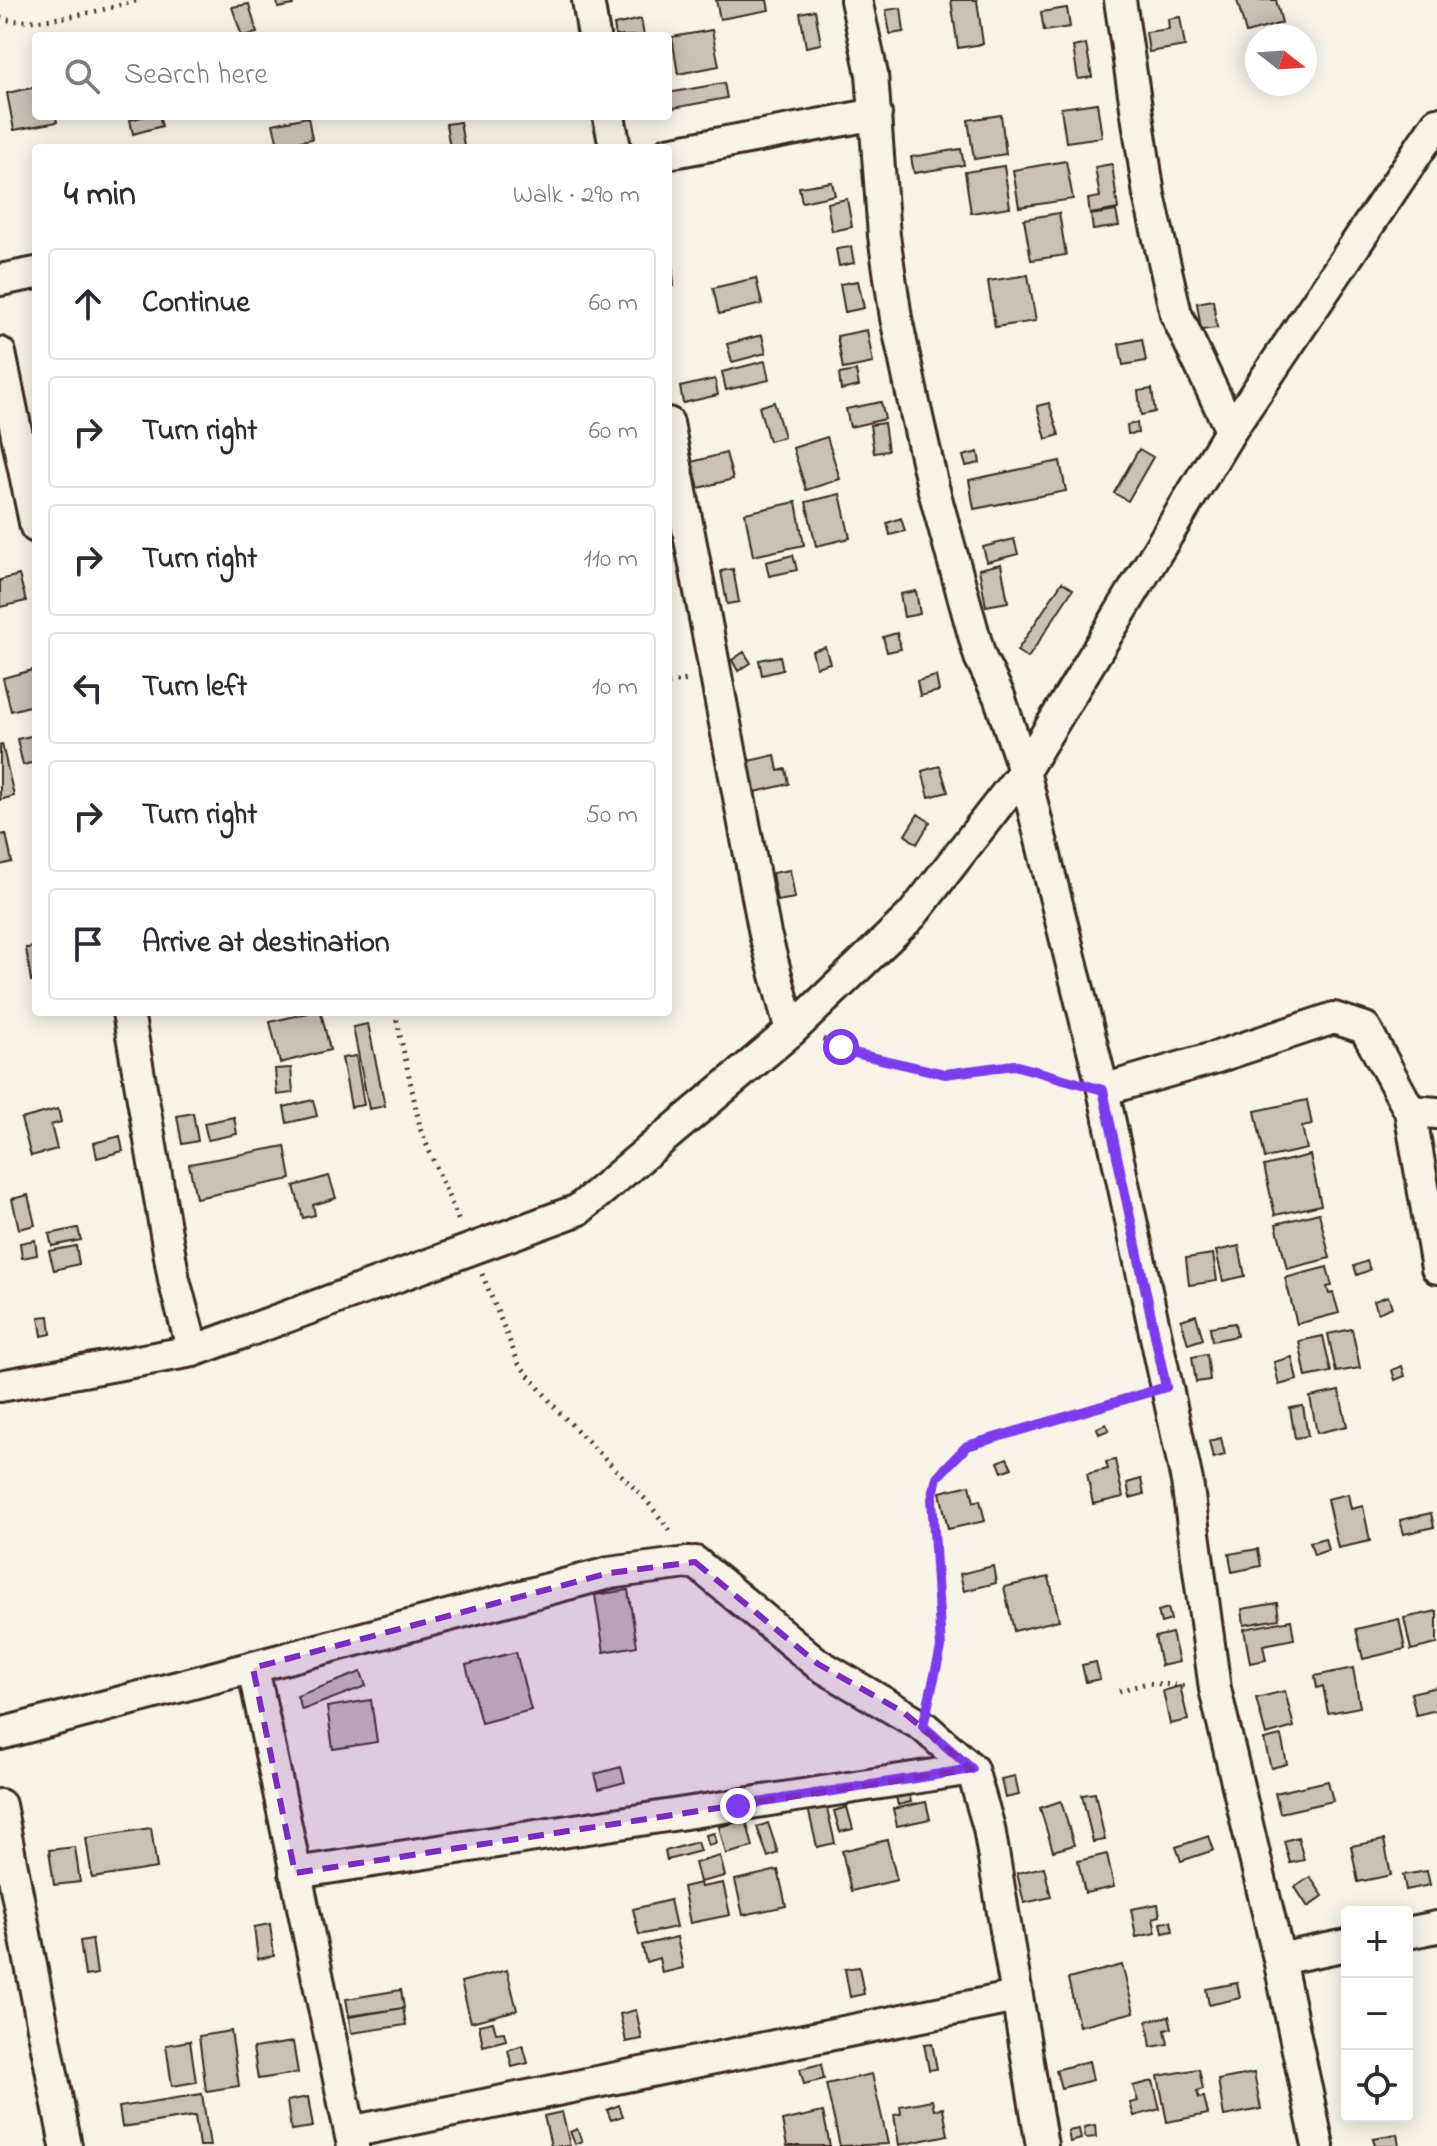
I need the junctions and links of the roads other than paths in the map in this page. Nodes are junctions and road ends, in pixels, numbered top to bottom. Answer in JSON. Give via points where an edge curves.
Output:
{"nodes":[{"id":1,"x":588,"y":0,"type":"edge"},
{"id":2,"x":856,"y":0,"type":"edge"},
{"id":3,"x":1120,"y":0,"type":"edge"},
{"id":4,"x":593,"y":32,"type":"edge"},
{"id":5,"x":876,"y":114,"type":"junction"},
{"id":6,"x":610,"y":120,"type":"edge"},
{"id":7,"x":1437,"y":123,"type":"edge"},
{"id":8,"x":614,"y":144,"type":"edge"},
{"id":9,"x":672,"y":152,"type":"edge"},
{"id":10,"x":32,"y":274,"type":"edge"},
{"id":11,"x":0,"y":280,"type":"edge"},
{"id":12,"x":0,"y":353,"type":"edge"},
{"id":13,"x":1231,"y":430,"type":"junction"},
{"id":14,"x":672,"y":444,"type":"edge"},
{"id":15,"x":32,"y":508,"type":"edge"},
{"id":16,"x":1024,"y":771,"type":"junction"},
{"id":17,"x":129,"y":1016,"type":"edge"},
{"id":18,"x":791,"y":1031,"type":"junction"},
{"id":19,"x":1103,"y":1090,"type":"junction"},
{"id":20,"x":1423,"y":1112,"type":"edge"},
{"id":21,"x":1437,"y":1268,"type":"edge"},
{"id":22,"x":193,"y":1351,"type":"junction"},
{"id":23,"x":0,"y":1386,"type":"edge"},
{"id":24,"x":253,"y":1668,"type":"junction"},
{"id":25,"x":0,"y":1734,"type":"edge"},
{"id":26,"x":972,"y":1769,"type":"junction"},
{"id":27,"x":0,"y":1805,"type":"edge"},
{"id":28,"x":295,"y":1873,"type":"junction"},
{"id":29,"x":8,"y":1886,"type":"edge"},
{"id":30,"x":1437,"y":1927,"type":"edge"},
{"id":31,"x":1413,"y":1932,"type":"edge"},
{"id":32,"x":1341,"y":1946,"type":"edge"},
{"id":33,"x":1279,"y":1959,"type":"junction"},
{"id":34,"x":1016,"y":1997,"type":"junction"},
{"id":35,"x":351,"y":2139,"type":"edge"},
{"id":36,"x":66,"y":2146,"type":"edge"},
{"id":37,"x":1042,"y":2146,"type":"edge"},
{"id":38,"x":1318,"y":2146,"type":"edge"}],
"edges":[{"from":1,"to":4,"type":"street"},
{"from":2,"to":5,"type":"street"},
{"from":3,"to":13,"type":"street","via":[[1149,195],[1176,314]]},
{"from":5,"to":9,"type":"street"},
{"from":5,"to":16,"type":"street","via":[[884,236],[918,421],[980,657]]},
{"from":6,"to":8,"type":"street"},
{"from":7,"to":13,"type":"street"},
{"from":10,"to":11,"type":"street"},
{"from":12,"to":15,"type":"street"},
{"from":13,"to":16,"type":"street"},
{"from":14,"to":18,"type":"street","via":[[765,934]]},
{"from":16,"to":18,"type":"street","via":[[912,915]]},
{"from":16,"to":19,"type":"street"},
{"from":17,"to":22,"type":"street","via":[[174,1280]]},
{"from":18,"to":22,"type":"street","via":[[578,1210]]},
{"from":19,"to":20,"type":"street","via":[[1334,1018],[1365,1028]]},
{"from":19,"to":33,"type":"street","via":[[1187,1481],[1215,1689]]},
{"from":20,"to":21,"type":"street"},
{"from":22,"to":23,"type":"street"},
{"from":24,"to":25,"type":"street"},
{"from":24,"to":26,"type":"street","via":[[609,1573],[695,1562],[818,1664],[923,1726]]},
{"from":24,"to":28,"type":"street"},
{"from":26,"to":28,"type":"street"},
{"from":26,"to":34,"type":"street","via":[[989,1828]]},
{"from":27,"to":29,"type":"street"},
{"from":28,"to":35,"type":"street"},
{"from":29,"to":36,"type":"street"},
{"from":30,"to":31,"type":"street"},
{"from":32,"to":33,"type":"street"},
{"from":33,"to":38,"type":"street"},
{"from":34,"to":35,"type":"street"},
{"from":34,"to":37,"type":"street"}]}
